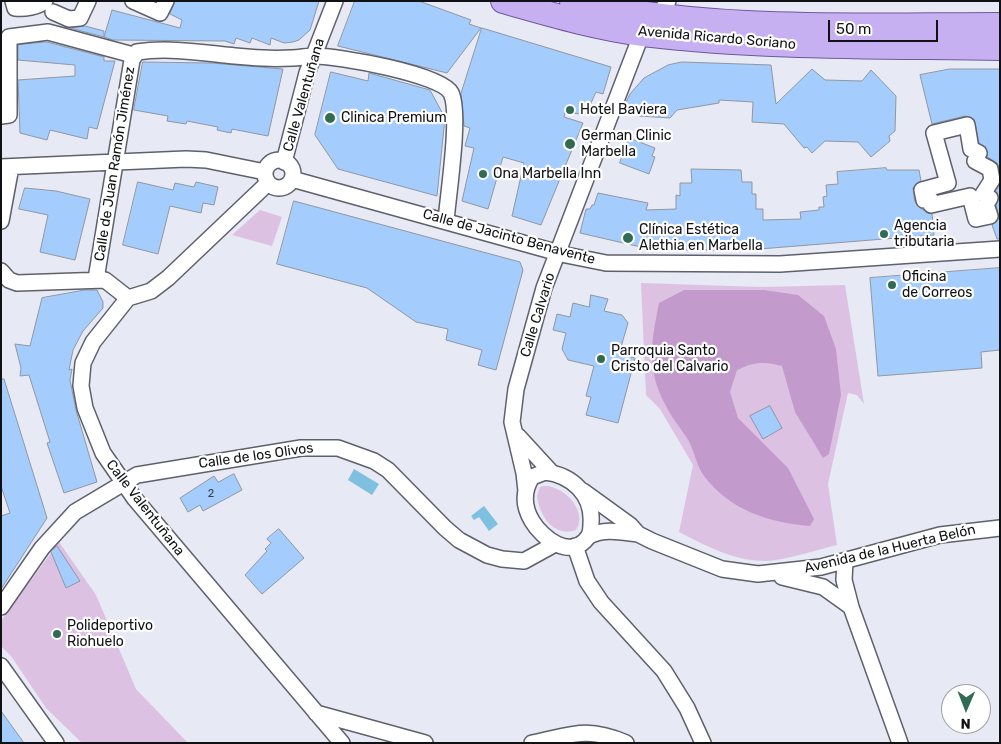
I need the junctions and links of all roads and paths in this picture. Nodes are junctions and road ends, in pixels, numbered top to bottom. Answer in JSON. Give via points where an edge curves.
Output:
{"nodes":[{"id":1,"x":13,"y":1,"type":"edge"},
{"id":2,"x":88,"y":1,"type":"edge"},
{"id":3,"x":132,"y":1,"type":"edge"},
{"id":4,"x":166,"y":1,"type":"edge"},
{"id":5,"x":335,"y":1,"type":"edge"},
{"id":6,"x":503,"y":1,"type":"edge"},
{"id":7,"x":572,"y":1,"type":"edge"},
{"id":8,"x":49,"y":7,"type":"edge"},
{"id":9,"x":663,"y":9,"type":"edge"},
{"id":10,"x":618,"y":12,"type":"junction"},
{"id":11,"x":1000,"y":25,"type":"edge"},
{"id":12,"x":642,"y":34,"type":"junction"},
{"id":13,"x":1000,"y":38,"type":"edge"},
{"id":14,"x":935,"y":47,"type":"junction"},
{"id":15,"x":1000,"y":48,"type":"edge"},
{"id":16,"x":133,"y":56,"type":"junction"},
{"id":17,"x":313,"y":56,"type":"junction"},
{"id":18,"x":5,"y":115,"type":"edge"},
{"id":19,"x":115,"y":162,"type":"junction"},
{"id":20,"x":284,"y":162,"type":"junction"},
{"id":21,"x":6,"y":167,"type":"edge"},
{"id":22,"x":267,"y":177,"type":"junction"},
{"id":23,"x":292,"y":179,"type":"junction"},
{"id":24,"x":948,"y":183,"type":"joint"},
{"id":25,"x":1,"y":221,"type":"edge"},
{"id":26,"x":446,"y":221,"type":"junction"},
{"id":27,"x":1000,"y":249,"type":"edge"},
{"id":28,"x":557,"y":252,"type":"junction"},
{"id":29,"x":1,"y":270,"type":"edge"},
{"id":30,"x":96,"y":278,"type":"junction"},
{"id":31,"x":128,"y":298,"type":"junction"},
{"id":32,"x":514,"y":431,"type":"junction"},
{"id":33,"x":552,"y":473,"type":"junction"},
{"id":34,"x":122,"y":483,"type":"junction"},
{"id":35,"x":526,"y":491,"type":"junction"},
{"id":36,"x":584,"y":491,"type":"junction"},
{"id":37,"x":1000,"y":528,"type":"edge"},
{"id":38,"x":638,"y":534,"type":"junction"},
{"id":39,"x":589,"y":536,"type":"junction"},
{"id":40,"x":556,"y":544,"type":"junction"},
{"id":41,"x":575,"y":546,"type":"junction"},
{"id":42,"x":844,"y":561,"type":"junction"},
{"id":43,"x":758,"y":574,"type":"junction"},
{"id":44,"x":1,"y":607,"type":"edge"},
{"id":45,"x":851,"y":607,"type":"junction"},
{"id":46,"x":1,"y":666,"type":"edge"},
{"id":47,"x":316,"y":713,"type":"junction"},
{"id":48,"x":56,"y":743,"type":"edge"},
{"id":49,"x":342,"y":743,"type":"edge"},
{"id":50,"x":425,"y":743,"type":"edge"},
{"id":51,"x":533,"y":743,"type":"edge"},
{"id":52,"x":626,"y":743,"type":"edge"},
{"id":53,"x":703,"y":743,"type":"edge"},
{"id":54,"x":900,"y":743,"type":"edge"}],
"edges":[{"from":1,"to":8,"type":"street","via":[[15,8]]},
{"from":2,"to":8,"type":"street","via":[[80,18],[69,19]]},
{"from":3,"to":4,"type":"street","via":[[160,13]]},
{"from":5,"to":17,"type":"street","name":"Calle Valentuñana"},
{"from":6,"to":12,"type":"main road","name":"Avenida Ricardo Soriano"},
{"from":7,"to":10,"type":"main road","name":"Avenida Ricardo Soriano"},
{"from":9,"to":10,"type":"main road","name":"Avenida Ricardo Soriano"},
{"from":9,"to":11,"type":"main road","name":"Avenida Ricardo Soriano","via":[[735,22]]},
{"from":9,"to":12,"type":"street"},
{"from":10,"to":12,"type":"main road","via":[[631,19]]},
{"from":12,"to":14,"type":"main road","name":"Avenida Ricardo Soriano","via":[[813,46]]},
{"from":12,"to":28,"type":"street","name":"Calle Calvario"},
{"from":13,"to":14,"type":"main road","name":"Avenida Ricardo Soriano","via":[[964,38]]},
{"from":14,"to":15,"type":"main road","name":"Avenida Ricardo Soriano"},
{"from":16,"to":17,"type":"street","name":"Calle de Juan Ramón Jiménez","via":[[144,51],[291,58]]},
{"from":16,"to":18,"type":"street","via":[[48,32],[9,37]]},
{"from":16,"to":19,"type":"street","name":"Calle de Juan Ramón Jiménez"},
{"from":17,"to":20,"type":"street","name":"Calle Valentuñana"},
{"from":17,"to":26,"type":"street","name":"Calle de Juan Ramón Jiménez","via":[[430,78],[446,87],[455,112]]},
{"from":19,"to":21,"type":"street"},
{"from":19,"to":22,"type":"street","via":[[206,160]]},
{"from":19,"to":30,"type":"street","name":"Calle de Juan Ramón Jiménez"},
{"from":20,"to":22,"type":"street","via":[[273,162]]},
{"from":20,"to":23,"type":"street","via":[[291,167]]},
{"from":21,"to":25,"type":"street"},
{"from":22,"to":23,"type":"street","via":[[281,187]]},
{"from":22,"to":31,"type":"street","via":[[168,278],[151,290]]},
{"from":23,"to":26,"type":"street","name":"Calle de Jacinto Benavente"},
{"from":24,"to":24,"type":"street","via":[[922,190],[924,200],[930,200],[931,205],[970,196],[976,219],[990,216],[986,204],[990,198],[983,194],[992,180],[990,169],[975,161],[979,153],[971,149],[967,125],[934,133]]},
{"from":26,"to":28,"type":"street","name":"Calle de Jacinto Benavente"},
{"from":27,"to":28,"type":"street","name":"Calle de Jacinto Benavente","via":[[845,261],[693,264],[606,263]]},
{"from":28,"to":32,"type":"street","name":"Calle Calvario","via":[[516,388],[512,412]]},
{"from":29,"to":30,"type":"street","via":[[9,280],[17,283]]},
{"from":30,"to":31,"type":"street","via":[[105,280]]},
{"from":31,"to":34,"type":"street","name":"Calle Valentuñana","via":[[88,351],[83,363],[81,386],[85,408],[103,453]]},
{"from":32,"to":33,"type":"street"},
{"from":32,"to":35,"type":"street","name":"Calle Calvario"},
{"from":33,"to":35,"type":"street","via":[[532,477]]},
{"from":33,"to":36,"type":"street"},
{"from":34,"to":40,"type":"street","name":"Calle de los Olivos","via":[[137,474],[272,453],[338,448],[374,461],[388,470],[445,528],[459,540],[487,555],[524,561]]},
{"from":34,"to":44,"type":"street","name":"Calle de los Olivos","via":[[75,512],[54,532]]},
{"from":34,"to":47,"type":"street","name":"Calle Valentuñana"},
{"from":35,"to":40,"type":"street","via":[[526,505],[532,521]]},
{"from":36,"to":38,"type":"street","name":"Avenida de la Huerta Belón"},
{"from":36,"to":39,"type":"street","via":[[591,511]]},
{"from":37,"to":42,"type":"street","name":"Avenida de la Huerta Belón","via":[[940,535]]},
{"from":38,"to":39,"type":"street","name":"Avenida de la Huerta Belón","via":[[607,530]]},
{"from":38,"to":43,"type":"street","name":"Avenida de la Huerta Belón","via":[[722,568]]},
{"from":39,"to":41,"type":"street"},
{"from":40,"to":41,"type":"street"},
{"from":41,"to":53,"type":"street","via":[[588,581],[601,602],[664,671],[687,708]]},
{"from":42,"to":43,"type":"street","name":"Avenida de la Huerta Belón"},
{"from":42,"to":45,"type":"street","via":[[844,580]]},
{"from":43,"to":45,"type":"street","via":[[795,578],[823,587]]},
{"from":45,"to":54,"type":"street"},
{"from":46,"to":48,"type":"street"},
{"from":47,"to":49,"type":"street","name":"Calle Valentuñana"},
{"from":47,"to":50,"type":"street"},
{"from":51,"to":52,"type":"street","via":[[583,732],[599,732]]}]}
